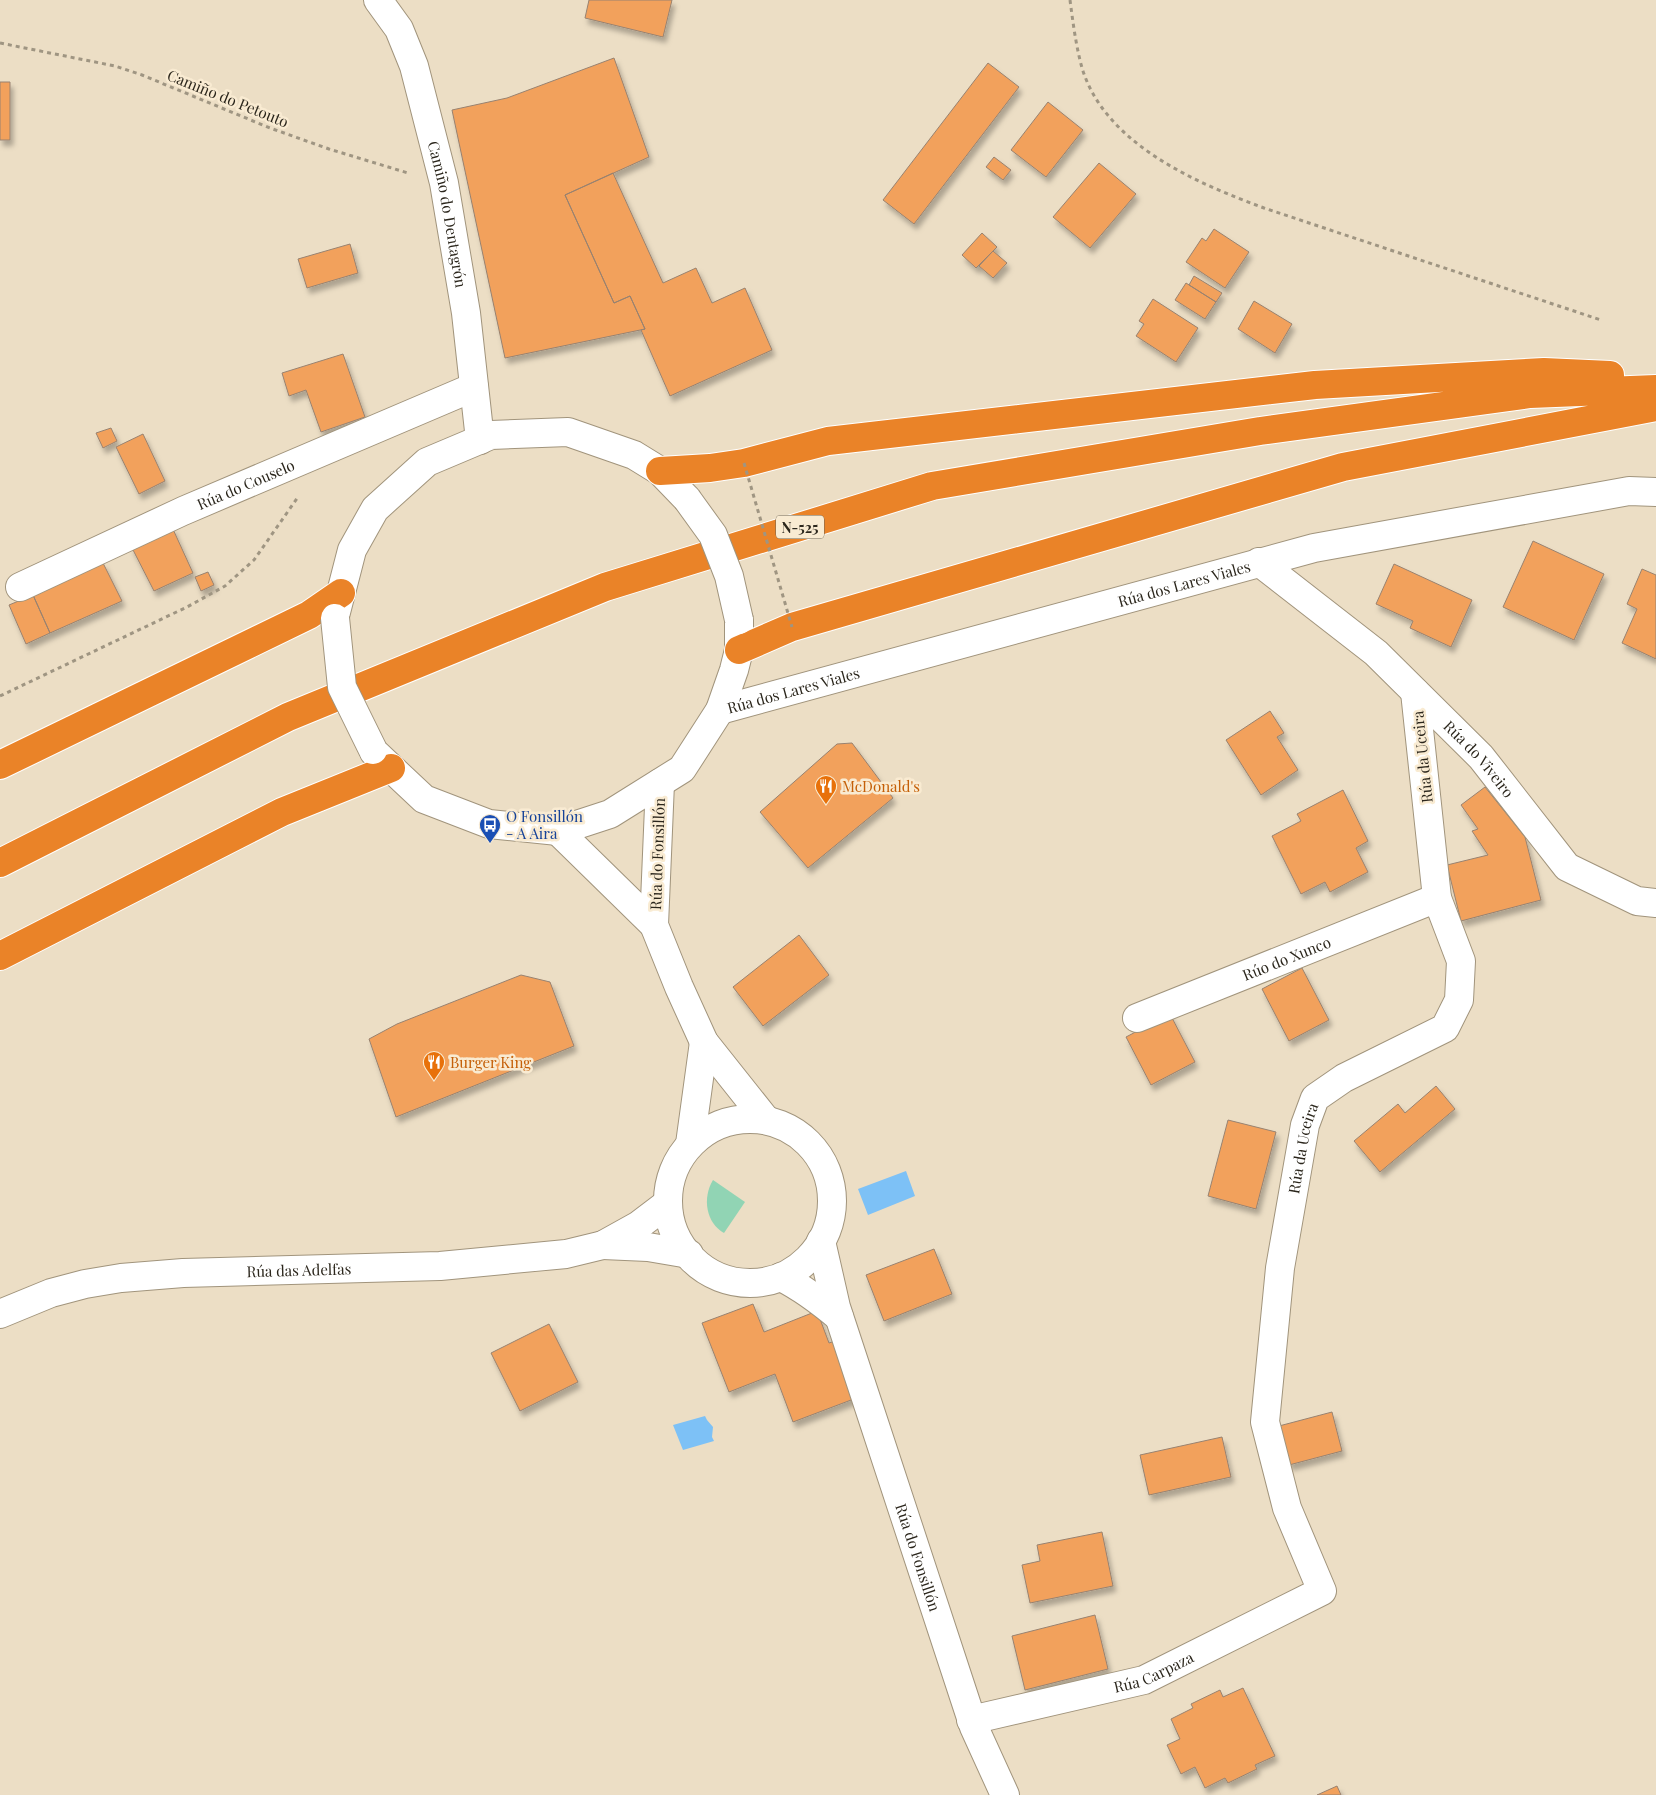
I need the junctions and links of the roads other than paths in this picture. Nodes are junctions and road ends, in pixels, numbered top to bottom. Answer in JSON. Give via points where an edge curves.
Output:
{"nodes":[{"id":1,"x":378,"y":0,"type":"edge"},
{"id":2,"x":1656,"y":377,"type":"edge"},
{"id":3,"x":474,"y":387,"type":"junction"},
{"id":4,"x":1656,"y":389,"type":"edge"},
{"id":5,"x":1656,"y":407,"type":"edge"},
{"id":6,"x":480,"y":440,"type":"junction"},
{"id":7,"x":660,"y":471,"type":"junction"},
{"id":8,"x":1656,"y":492,"type":"edge"},
{"id":9,"x":1259,"y":562,"type":"junction"},
{"id":10,"x":20,"y":587,"type":"dead end"},
{"id":11,"x":338,"y":606,"type":"junction"},
{"id":12,"x":739,"y":650,"type":"junction"},
{"id":13,"x":1415,"y":692,"type":"junction"},
{"id":14,"x":720,"y":710,"type":"junction"},
{"id":15,"x":382,"y":759,"type":"junction"},
{"id":16,"x":0,"y":765,"type":"edge"},
{"id":17,"x":660,"y":783,"type":"junction"},
{"id":18,"x":558,"y":831,"type":"junction"},
{"id":19,"x":0,"y":863,"type":"edge"},
{"id":20,"x":1437,"y":898,"type":"junction"},
{"id":21,"x":1656,"y":903,"type":"edge"},
{"id":22,"x":654,"y":925,"type":"junction"},
{"id":23,"x":0,"y":956,"type":"edge"},
{"id":24,"x":1137,"y":1018,"type":"dead end"},
{"id":25,"x":704,"y":1042,"type":"junction"},
{"id":26,"x":766,"y":1120,"type":"junction"},
{"id":27,"x":690,"y":1144,"type":"junction"},
{"id":28,"x":668,"y":1203,"type":"junction"},
{"id":29,"x":821,"y":1241,"type":"junction"},
{"id":30,"x":603,"y":1245,"type":"junction"},
{"id":31,"x":689,"y":1254,"type":"junction"},
{"id":32,"x":781,"y":1277,"type":"junction"},
{"id":33,"x":0,"y":1314,"type":"edge"},
{"id":34,"x":839,"y":1317,"type":"junction"},
{"id":35,"x":1322,"y":1591,"type":"joint"},
{"id":36,"x":971,"y":1720,"type":"junction"},
{"id":37,"x":1005,"y":1795,"type":"edge"}],
"edges":[{"from":1,"to":3,"type":"street","name":"Camiño do Dentagrón","via":[[399,30],[414,66],[444,183],[466,313]]},
{"from":2,"to":7,"type":"highway","via":[[1544,372],[1315,385],[828,442],[744,463]]},
{"from":3,"to":6,"type":"street","name":"Camiño do Dentagrón"},
{"from":3,"to":10,"type":"street","name":"Rúa do Couselo","via":[[182,511]]},
{"from":4,"to":19,"type":"highway","number":"N-525","via":[[1530,394],[1270,429],[932,486],[605,587],[288,717]]},
{"from":5,"to":12,"type":"highway","via":[[1343,466],[792,628]]},
{"from":6,"to":7,"type":"street","via":[[491,434],[568,432],[634,455]]},
{"from":6,"to":11,"type":"street","via":[[427,462],[376,509],[352,550]]},
{"from":7,"to":12,"type":"street","bridge":true,"via":[[687,499],[713,535],[729,576],[739,620]]},
{"from":8,"to":9,"type":"street","name":"Rúa dos Lares Viales","via":[[1629,491],[1314,548]]},
{"from":9,"to":13,"type":"street","name":"Rúa do Viveiro","via":[[1376,654]]},
{"from":9,"to":14,"type":"street","name":"Rúa dos Lares Viales"},
{"from":11,"to":15,"type":"street","bridge":true,"via":[[342,687]]},
{"from":11,"to":16,"type":"highway","via":[[308,615]]},
{"from":12,"to":14,"type":"street"},
{"from":13,"to":20,"type":"street","name":"Rúa da Uceira"},
{"from":13,"to":21,"type":"street","name":"Rúa do Viveiro","via":[[1481,757],[1567,867],[1637,901]]},
{"from":14,"to":17,"type":"street","via":[[682,769]]},
{"from":15,"to":18,"type":"street","via":[[424,799],[488,824]]},
{"from":15,"to":23,"type":"highway"},
{"from":17,"to":18,"type":"street","via":[[610,814]]},
{"from":17,"to":22,"type":"street","name":"Rúa do Fonsillón"},
{"from":18,"to":22,"type":"street","name":"Rúa do Fonsillón"},
{"from":20,"to":24,"type":"street","name":"Rúo do Xunco"},
{"from":20,"to":35,"type":"street","name":"Rúa da Uceira","via":[[1461,961],[1459,1000],[1445,1028],[1344,1078],[1315,1098],[1305,1125],[1280,1268],[1265,1422],[1287,1508]]},
{"from":22,"to":25,"type":"street","name":"Rúa do Fonsillón"},
{"from":25,"to":26,"type":"street","name":"Rúa do Fonsillón"},
{"from":25,"to":27,"type":"street"},
{"from":26,"to":27,"type":"street","via":[[739,1119],[712,1127]]},
{"from":26,"to":29,"type":"street","via":[[797,1134],[810,1145],[825,1166],[832,1191],[830,1217]]},
{"from":27,"to":28,"type":"street","via":[[670,1181]]},
{"from":28,"to":30,"type":"street","name":"Rúa das Adelfas","via":[[639,1225]]},
{"from":28,"to":31,"type":"street","via":[[671,1224],[683,1249]]},
{"from":29,"to":32,"type":"street","via":[[804,1262]]},
{"from":29,"to":34,"type":"street","name":"Rúa do Fonsillón"},
{"from":30,"to":31,"type":"street","name":"Rúa das Adelfas","via":[[648,1247]]},
{"from":30,"to":33,"type":"street","name":"Rúa das Adelfas","via":[[566,1254],[440,1266],[183,1273],[121,1278],[51,1293]]},
{"from":31,"to":32,"type":"street","via":[[702,1268],[727,1280],[754,1283]]},
{"from":32,"to":34,"type":"street","via":[[815,1296]]},
{"from":34,"to":36,"type":"street","name":"Rúa do Fonsillón"},
{"from":35,"to":36,"type":"street","name":"Rúa Carpaza","via":[[1144,1680]]},
{"from":36,"to":37,"type":"street","name":"Rúa do Fonsillón"}]}
